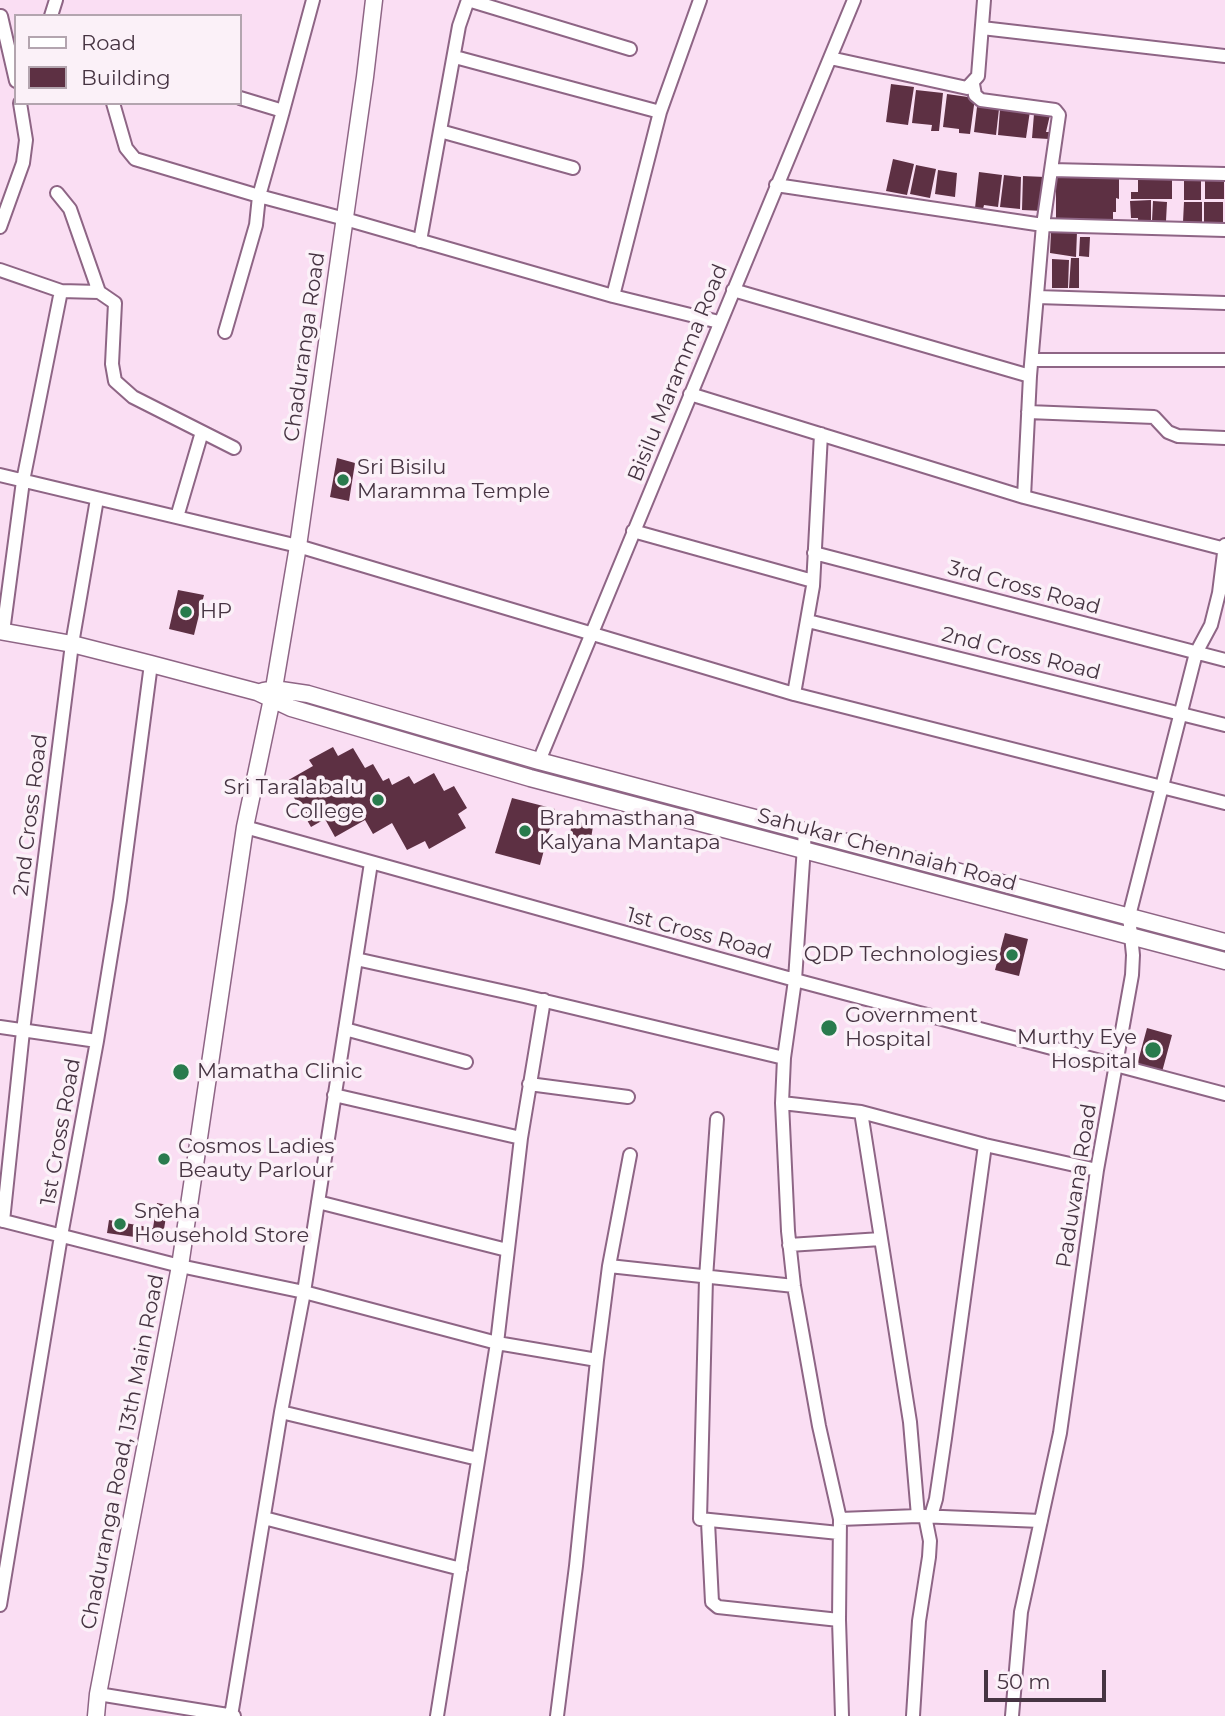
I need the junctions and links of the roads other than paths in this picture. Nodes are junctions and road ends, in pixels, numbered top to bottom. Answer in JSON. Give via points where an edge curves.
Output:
{"nodes":[{"id":1,"x":313,"y":0,"type":"edge"},
{"id":2,"x":374,"y":0,"type":"edge"},
{"id":3,"x":468,"y":0,"type":"edge"},
{"id":4,"x":700,"y":0,"type":"edge"},
{"id":5,"x":854,"y":0,"type":"edge"},
{"id":6,"x":984,"y":0,"type":"edge"},
{"id":7,"x":0,"y":16,"type":"edge"},
{"id":8,"x":982,"y":28,"type":"junction"},
{"id":9,"x":630,"y":49,"type":"dead end"},
{"id":10,"x":1225,"y":56,"type":"edge"},
{"id":11,"x":455,"y":57,"type":"junction"},
{"id":12,"x":830,"y":58,"type":"junction"},
{"id":13,"x":14,"y":73,"type":"edge"},
{"id":14,"x":973,"y":84,"type":"junction"},
{"id":15,"x":242,"y":99,"type":"edge"},
{"id":16,"x":20,"y":105,"type":"edge"},
{"id":17,"x":114,"y":105,"type":"edge"},
{"id":18,"x":283,"y":111,"type":"junction"},
{"id":19,"x":660,"y":112,"type":"junction"},
{"id":20,"x":440,"y":131,"type":"junction"},
{"id":21,"x":573,"y":167,"type":"dead end"},
{"id":22,"x":1051,"y":170,"type":"junction"},
{"id":23,"x":1225,"y":174,"type":"edge"},
{"id":24,"x":776,"y":185,"type":"junction"},
{"id":25,"x":57,"y":193,"type":"dead end"},
{"id":26,"x":258,"y":196,"type":"junction"},
{"id":27,"x":345,"y":219,"type":"junction"},
{"id":28,"x":1043,"y":225,"type":"junction"},
{"id":29,"x":0,"y":227,"type":"edge"},
{"id":30,"x":1225,"y":230,"type":"edge"},
{"id":31,"x":420,"y":241,"type":"junction"},
{"id":32,"x":0,"y":270,"type":"edge"},
{"id":33,"x":61,"y":290,"type":"junction"},
{"id":34,"x":733,"y":290,"type":"junction"},
{"id":35,"x":99,"y":292,"type":"junction"},
{"id":36,"x":612,"y":296,"type":"junction"},
{"id":37,"x":1037,"y":297,"type":"junction"},
{"id":38,"x":1225,"y":303,"type":"edge"},
{"id":39,"x":719,"y":322,"type":"junction"},
{"id":40,"x":225,"y":332,"type":"dead end"},
{"id":41,"x":1032,"y":360,"type":"junction"},
{"id":42,"x":1225,"y":360,"type":"edge"},
{"id":43,"x":1030,"y":376,"type":"junction"},
{"id":44,"x":690,"y":394,"type":"junction"},
{"id":45,"x":1028,"y":412,"type":"junction"},
{"id":46,"x":202,"y":432,"type":"junction"},
{"id":47,"x":821,"y":434,"type":"junction"},
{"id":48,"x":1225,"y":438,"type":"edge"},
{"id":49,"x":233,"y":448,"type":"dead end"},
{"id":50,"x":0,"y":475,"type":"edge"},
{"id":51,"x":23,"y":481,"type":"junction"},
{"id":52,"x":1024,"y":497,"type":"junction"},
{"id":53,"x":97,"y":499,"type":"junction"},
{"id":54,"x":177,"y":517,"type":"junction"},
{"id":55,"x":633,"y":531,"type":"junction"},
{"id":56,"x":298,"y":546,"type":"junction"},
{"id":57,"x":1225,"y":547,"type":"edge"},
{"id":58,"x":814,"y":553,"type":"junction"},
{"id":59,"x":813,"y":581,"type":"junction"},
{"id":60,"x":808,"y":621,"type":"junction"},
{"id":61,"x":2,"y":631,"type":"edge"},
{"id":62,"x":591,"y":633,"type":"junction"},
{"id":63,"x":72,"y":644,"type":"junction"},
{"id":64,"x":1196,"y":653,"type":"junction"},
{"id":65,"x":1225,"y":660,"type":"edge"},
{"id":66,"x":152,"y":664,"type":"junction"},
{"id":67,"x":268,"y":694,"type":"junction"},
{"id":68,"x":794,"y":694,"type":"junction"},
{"id":69,"x":1182,"y":713,"type":"junction"},
{"id":70,"x":1225,"y":725,"type":"edge"},
{"id":71,"x":539,"y":761,"type":"junction"},
{"id":72,"x":1163,"y":789,"type":"junction"},
{"id":73,"x":1225,"y":803,"type":"edge"},
{"id":74,"x":245,"y":827,"type":"junction"},
{"id":75,"x":804,"y":831,"type":"junction"},
{"id":76,"x":804,"y":850,"type":"junction"},
{"id":77,"x":371,"y":863,"type":"junction"},
{"id":78,"x":1129,"y":916,"type":"junction"},
{"id":79,"x":1130,"y":935,"type":"junction"},
{"id":80,"x":1225,"y":942,"type":"edge"},
{"id":81,"x":356,"y":959,"type":"junction"},
{"id":82,"x":1225,"y":961,"type":"edge"},
{"id":83,"x":794,"y":980,"type":"junction"},
{"id":84,"x":544,"y":1000,"type":"junction"},
{"id":85,"x":0,"y":1027,"type":"edge"},
{"id":86,"x":345,"y":1029,"type":"junction"},
{"id":87,"x":23,"y":1031,"type":"junction"},
{"id":88,"x":97,"y":1041,"type":"junction"},
{"id":89,"x":784,"y":1058,"type":"junction"},
{"id":90,"x":466,"y":1062,"type":"dead end"},
{"id":91,"x":1116,"y":1064,"type":"junction"},
{"id":92,"x":529,"y":1084,"type":"junction"},
{"id":93,"x":1225,"y":1094,"type":"edge"},
{"id":94,"x":334,"y":1095,"type":"junction"},
{"id":95,"x":628,"y":1097,"type":"dead end"},
{"id":96,"x":782,"y":1103,"type":"junction"},
{"id":97,"x":861,"y":1112,"type":"junction"},
{"id":98,"x":717,"y":1119,"type":"dead end"},
{"id":99,"x":522,"y":1138,"type":"junction"},
{"id":100,"x":985,"y":1145,"type":"junction"},
{"id":101,"x":630,"y":1154,"type":"dead end"},
{"id":102,"x":1097,"y":1170,"type":"junction"},
{"id":103,"x":318,"y":1202,"type":"junction"},
{"id":104,"x":1,"y":1221,"type":"edge"},
{"id":105,"x":61,"y":1236,"type":"junction"},
{"id":106,"x":881,"y":1239,"type":"junction"},
{"id":107,"x":789,"y":1245,"type":"junction"},
{"id":108,"x":507,"y":1250,"type":"junction"},
{"id":109,"x":180,"y":1266,"type":"junction"},
{"id":110,"x":609,"y":1266,"type":"junction"},
{"id":111,"x":706,"y":1278,"type":"junction"},
{"id":112,"x":794,"y":1286,"type":"junction"},
{"id":113,"x":304,"y":1292,"type":"junction"},
{"id":114,"x":497,"y":1343,"type":"junction"},
{"id":115,"x":597,"y":1360,"type":"junction"},
{"id":116,"x":281,"y":1412,"type":"junction"},
{"id":117,"x":478,"y":1459,"type":"junction"},
{"id":118,"x":925,"y":1516,"type":"junction"},
{"id":119,"x":264,"y":1518,"type":"junction"},
{"id":120,"x":840,"y":1519,"type":"junction"},
{"id":121,"x":1041,"y":1521,"type":"junction"},
{"id":122,"x":708,"y":1522,"type":"junction"},
{"id":123,"x":839,"y":1533,"type":"junction"},
{"id":124,"x":461,"y":1569,"type":"junction"},
{"id":125,"x":0,"y":1605,"type":"edge"},
{"id":126,"x":839,"y":1620,"type":"junction"},
{"id":127,"x":98,"y":1695,"type":"junction"},
{"id":128,"x":560,"y":1715,"type":"edge"},
{"id":129,"x":96,"y":1716,"type":"edge"},
{"id":130,"x":232,"y":1716,"type":"edge"},
{"id":131,"x":437,"y":1716,"type":"edge"},
{"id":132,"x":842,"y":1716,"type":"edge"},
{"id":133,"x":913,"y":1716,"type":"edge"},
{"id":134,"x":1012,"y":1716,"type":"edge"}],
"edges":[{"from":1,"to":18,"type":"street"},
{"from":2,"to":27,"type":"street","name":"Chaduranga Road"},
{"from":3,"to":9,"type":"street"},
{"from":3,"to":11,"type":"street"},
{"from":4,"to":19,"type":"street"},
{"from":5,"to":12,"type":"street","name":"Bisilu Maramma Road"},
{"from":6,"to":8,"type":"street"},
{"from":7,"to":13,"type":"street"},
{"from":8,"to":10,"type":"street"},
{"from":8,"to":14,"type":"street","via":[[978,76]]},
{"from":11,"to":19,"type":"street"},
{"from":11,"to":20,"type":"street"},
{"from":12,"to":14,"type":"street","via":[[967,88]]},
{"from":12,"to":24,"type":"street","name":"Bisilu Maramma Road"},
{"from":14,"to":22,"type":"street","via":[[975,96],[981,100],[1055,110],[1059,115]]},
{"from":15,"to":18,"type":"street"},
{"from":16,"to":29,"type":"street","via":[[26,140],[23,163]]},
{"from":17,"to":26,"type":"street","via":[[126,148],[135,159]]},
{"from":18,"to":26,"type":"street"},
{"from":19,"to":36,"type":"street"},
{"from":20,"to":21,"type":"street"},
{"from":20,"to":31,"type":"street"},
{"from":22,"to":23,"type":"street"},
{"from":22,"to":28,"type":"street"},
{"from":24,"to":28,"type":"street"},
{"from":24,"to":34,"type":"street","name":"Bisilu Maramma Road"},
{"from":25,"to":35,"type":"street","via":[[70,209]]},
{"from":26,"to":27,"type":"street"},
{"from":26,"to":40,"type":"street","via":[[256,225]]},
{"from":27,"to":31,"type":"street"},
{"from":27,"to":56,"type":"street","name":"Chaduranga Road"},
{"from":28,"to":30,"type":"street"},
{"from":28,"to":37,"type":"street"},
{"from":31,"to":36,"type":"street"},
{"from":32,"to":33,"type":"street"},
{"from":33,"to":35,"type":"street"},
{"from":33,"to":51,"type":"street"},
{"from":34,"to":39,"type":"street","name":"Bisilu Maramma Road"},
{"from":34,"to":43,"type":"street"},
{"from":35,"to":46,"type":"street","via":[[115,303],[115,381],[132,397]]},
{"from":36,"to":39,"type":"street"},
{"from":37,"to":38,"type":"street"},
{"from":37,"to":41,"type":"street"},
{"from":39,"to":44,"type":"street","name":"Bisilu Maramma Road"},
{"from":41,"to":42,"type":"street"},
{"from":41,"to":43,"type":"street"},
{"from":43,"to":45,"type":"street"},
{"from":44,"to":47,"type":"street"},
{"from":44,"to":55,"type":"street","name":"Bisilu Maramma Road"},
{"from":45,"to":48,"type":"street","via":[[1154,417],[1178,436]]},
{"from":45,"to":52,"type":"street"},
{"from":46,"to":49,"type":"street"},
{"from":46,"to":54,"type":"street"},
{"from":47,"to":52,"type":"street"},
{"from":47,"to":58,"type":"street"},
{"from":50,"to":51,"type":"street"},
{"from":51,"to":53,"type":"street"},
{"from":51,"to":61,"type":"street"},
{"from":52,"to":57,"type":"street"},
{"from":53,"to":54,"type":"street"},
{"from":53,"to":63,"type":"street","name":"2nd Cross Road"},
{"from":54,"to":56,"type":"street"},
{"from":55,"to":59,"type":"street"},
{"from":55,"to":62,"type":"street","name":"Bisilu Maramma Road"},
{"from":56,"to":62,"type":"street"},
{"from":56,"to":67,"type":"street","name":"Chaduranga Road"},
{"from":57,"to":64,"type":"street","name":"Paduvana Road","via":[[1211,625]]},
{"from":58,"to":59,"type":"street"},
{"from":58,"to":64,"type":"street","name":"3rd Cross Road"},
{"from":59,"to":60,"type":"street"},
{"from":60,"to":68,"type":"street"},
{"from":60,"to":69,"type":"street","name":"2nd Cross Road"},
{"from":61,"to":63,"type":"street","name":"Sahukar Chennaiah Road"},
{"from":62,"to":68,"type":"street"},
{"from":62,"to":71,"type":"street","name":"Bisilu Maramma Road"},
{"from":63,"to":66,"type":"street","name":"Sahukar Chennaiah Road"},
{"from":63,"to":87,"type":"street","name":"2nd Cross Road"},
{"from":64,"to":65,"type":"street","name":"3rd Cross Road"},
{"from":64,"to":69,"type":"street","name":"Paduvana Road"},
{"from":66,"to":67,"type":"street","name":"Sahukar Chennaiah Road"},
{"from":66,"to":88,"type":"street","name":"1st Cross Road"},
{"from":67,"to":71,"type":"street","name":"Sahukar Chennaiah Road","via":[[308,694]]},
{"from":67,"to":74,"type":"street","name":"Chaduranga Road, 13th Main Road"},
{"from":67,"to":76,"type":"street","name":"Sahukar Chennaiah Road","via":[[291,708],[530,778]]},
{"from":68,"to":72,"type":"street"},
{"from":69,"to":70,"type":"street","name":"2nd Cross Road"},
{"from":69,"to":72,"type":"street","name":"Paduvana Road"},
{"from":71,"to":75,"type":"street","name":"Sahukar Chennaiah Road"},
{"from":72,"to":73,"type":"street"},
{"from":72,"to":78,"type":"street","name":"Paduvana Road"},
{"from":74,"to":77,"type":"street","name":"1st Cross Road"},
{"from":74,"to":109,"type":"street","name":"Chaduranga Road, 13th Main Road"},
{"from":75,"to":76,"type":"street"},
{"from":75,"to":78,"type":"street","name":"Sahukar Chennaiah Road"},
{"from":76,"to":79,"type":"street","name":"Sahukar Chennaiah Road"},
{"from":76,"to":83,"type":"street"},
{"from":77,"to":81,"type":"street"},
{"from":77,"to":83,"type":"street","name":"1st Cross Road"},
{"from":78,"to":79,"type":"street","name":"Paduvana Road"},
{"from":78,"to":80,"type":"street","name":"Sahukar Chennaiah Road"},
{"from":79,"to":82,"type":"street","name":"Sahukar Chennaiah Road"},
{"from":79,"to":91,"type":"street","name":"Paduvana Road","via":[[1132,975]]},
{"from":81,"to":84,"type":"street"},
{"from":81,"to":86,"type":"street"},
{"from":83,"to":89,"type":"street"},
{"from":83,"to":91,"type":"street","name":"1st Cross Road"},
{"from":84,"to":89,"type":"street"},
{"from":84,"to":92,"type":"street"},
{"from":85,"to":87,"type":"street"},
{"from":86,"to":90,"type":"street"},
{"from":86,"to":94,"type":"street"},
{"from":87,"to":88,"type":"street"},
{"from":87,"to":104,"type":"street","name":"2nd Cross Road"},
{"from":88,"to":105,"type":"street","name":"1st Cross Road"},
{"from":89,"to":96,"type":"street"},
{"from":91,"to":93,"type":"street","name":"1st Cross Road"},
{"from":91,"to":102,"type":"street","name":"Paduvana Road"},
{"from":92,"to":95,"type":"street"},
{"from":92,"to":99,"type":"street"},
{"from":94,"to":99,"type":"street"},
{"from":94,"to":103,"type":"street"},
{"from":96,"to":97,"type":"street"},
{"from":96,"to":107,"type":"street"},
{"from":97,"to":100,"type":"street"},
{"from":97,"to":106,"type":"street"},
{"from":98,"to":111,"type":"street"},
{"from":99,"to":108,"type":"street"},
{"from":100,"to":102,"type":"street"},
{"from":100,"to":118,"type":"street","via":[[942,1462],[936,1499]]},
{"from":101,"to":110,"type":"street"},
{"from":102,"to":121,"type":"street","name":"Paduvana Road","via":[[1060,1433]]},
{"from":103,"to":108,"type":"street"},
{"from":103,"to":113,"type":"street"},
{"from":104,"to":105,"type":"street"},
{"from":105,"to":109,"type":"street"},
{"from":105,"to":125,"type":"street","name":"1st Cross Road"},
{"from":106,"to":107,"type":"street"},
{"from":106,"to":118,"type":"street"},
{"from":107,"to":112,"type":"street"},
{"from":108,"to":114,"type":"street"},
{"from":109,"to":113,"type":"street"},
{"from":109,"to":127,"type":"street","name":"Chaduranga Road, 13th Main Road"},
{"from":110,"to":111,"type":"street"},
{"from":110,"to":115,"type":"street"},
{"from":111,"to":112,"type":"street"},
{"from":111,"to":122,"type":"street","via":[[700,1520]]},
{"from":112,"to":120,"type":"street"},
{"from":113,"to":114,"type":"street"},
{"from":113,"to":116,"type":"street"},
{"from":114,"to":115,"type":"street"},
{"from":114,"to":117,"type":"street"},
{"from":115,"to":128,"type":"street"},
{"from":116,"to":117,"type":"street"},
{"from":116,"to":119,"type":"street"},
{"from":117,"to":124,"type":"street"},
{"from":118,"to":120,"type":"street"},
{"from":118,"to":121,"type":"street"},
{"from":118,"to":133,"type":"street","via":[[930,1541]]},
{"from":119,"to":124,"type":"street"},
{"from":119,"to":130,"type":"street"},
{"from":120,"to":123,"type":"street"},
{"from":121,"to":134,"type":"street","name":"Paduvana Road","via":[[1021,1612]]},
{"from":122,"to":123,"type":"street"},
{"from":122,"to":126,"type":"street","via":[[712,1602],[718,1607]]},
{"from":123,"to":126,"type":"street"},
{"from":124,"to":131,"type":"street"},
{"from":126,"to":132,"type":"street"},
{"from":127,"to":129,"type":"street","name":"Chaduranga Road, 13th Main Road"},
{"from":127,"to":130,"type":"street"}]}
